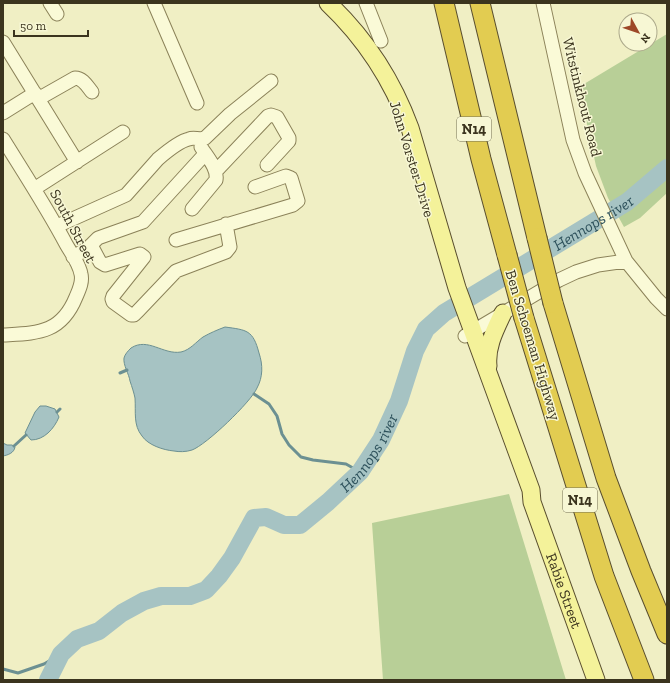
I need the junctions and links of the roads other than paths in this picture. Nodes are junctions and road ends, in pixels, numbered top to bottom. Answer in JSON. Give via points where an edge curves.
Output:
{"nodes":[{"id":1,"x":154,"y":3,"type":"edge"},
{"id":2,"x":321,"y":3,"type":"edge"},
{"id":3,"x":328,"y":3,"type":"edge"},
{"id":4,"x":366,"y":3,"type":"edge"},
{"id":5,"x":444,"y":3,"type":"edge"},
{"id":6,"x":480,"y":3,"type":"edge"},
{"id":7,"x":543,"y":3,"type":"edge"},
{"id":8,"x":382,"y":41,"type":"dead end"},
{"id":9,"x":3,"y":42,"type":"edge"},
{"id":10,"x":271,"y":81,"type":"dead end"},
{"id":11,"x":92,"y":92,"type":"dead end"},
{"id":12,"x":37,"y":96,"type":"junction"},
{"id":13,"x":197,"y":103,"type":"dead end"},
{"id":14,"x":3,"y":113,"type":"edge"},
{"id":15,"x":123,"y":132,"type":"dead end"},
{"id":16,"x":3,"y":139,"type":"edge"},
{"id":17,"x":196,"y":139,"type":"junction"},
{"id":18,"x":205,"y":154,"type":"junction"},
{"id":19,"x":77,"y":162,"type":"junction"},
{"id":20,"x":267,"y":165,"type":"dead end"},
{"id":21,"x":216,"y":171,"type":"junction"},
{"id":22,"x":255,"y":187,"type":"dead end"},
{"id":23,"x":34,"y":189,"type":"junction"},
{"id":24,"x":192,"y":209,"type":"dead end"},
{"id":25,"x":226,"y":224,"type":"junction"},
{"id":26,"x":57,"y":226,"type":"junction"},
{"id":27,"x":176,"y":240,"type":"dead end"},
{"id":28,"x":91,"y":245,"type":"junction"},
{"id":29,"x":73,"y":256,"type":"junction"},
{"id":30,"x":626,"y":261,"type":"junction"},
{"id":31,"x":453,"y":289,"type":"junction"},
{"id":32,"x":667,"y":309,"type":"edge"},
{"id":33,"x":503,"y":313,"type":"junction"},
{"id":34,"x":466,"y":327,"type":"junction"},
{"id":35,"x":3,"y":336,"type":"edge"},
{"id":36,"x":490,"y":379,"type":"junction"},
{"id":37,"x":532,"y":502,"type":"junction"},
{"id":38,"x":667,"y":634,"type":"edge"},
{"id":39,"x":596,"y":680,"type":"edge"},
{"id":40,"x":644,"y":680,"type":"edge"}],
"edges":[{"from":1,"to":13,"type":"street"},
{"from":2,"to":31,"type":"main road","name":"John Vorster Drive","via":[[364,49],[399,109]]},
{"from":3,"to":31,"type":"main road","name":"John Vorster Drive","via":[[367,46],[393,87],[410,128]]},
{"from":4,"to":8,"type":"street"},
{"from":5,"to":40,"type":"highway","name":"Ben Schoeman Highway","number":"N14","bridge":true,"via":[[481,159],[524,318],[604,576]]},
{"from":6,"to":38,"type":"highway","name":"Ben Schoeman Highway","number":"N14","bridge":true,"via":[[553,303],[606,478]]},
{"from":7,"to":30,"type":"street","name":"Witstinkhout Road","via":[[578,156]]},
{"from":9,"to":12,"type":"street"},
{"from":10,"to":17,"type":"street","via":[[205,138]]},
{"from":11,"to":12,"type":"street","via":[[79,78],[75,78]]},
{"from":12,"to":14,"type":"street"},
{"from":12,"to":19,"type":"street"},
{"from":15,"to":19,"type":"street"},
{"from":16,"to":23,"type":"street","name":"South Street"},
{"from":17,"to":18,"type":"street"},
{"from":17,"to":26,"type":"street","via":[[188,139],[164,153],[126,194]]},
{"from":18,"to":21,"type":"street"},
{"from":18,"to":28,"type":"street","via":[[143,222],[98,238]]},
{"from":19,"to":23,"type":"street"},
{"from":20,"to":21,"type":"street","via":[[289,140],[277,117],[271,115]]},
{"from":21,"to":24,"type":"street","via":[[216,180]]},
{"from":22,"to":25,"type":"street","via":[[289,176],[298,201],[293,206]]},
{"from":23,"to":26,"type":"street","name":"South Street"},
{"from":25,"to":27,"type":"street"},
{"from":25,"to":28,"type":"street","via":[[230,247],[226,252],[176,271],[134,315],[112,299],[144,257],[140,254],[105,265],[100,262]]},
{"from":26,"to":29,"type":"street","name":"South Street"},
{"from":28,"to":29,"type":"street"},
{"from":29,"to":35,"type":"street","name":"South Street","via":[[81,273],[80,286],[74,302],[58,324],[40,332]]},
{"from":30,"to":32,"type":"street","name":"Witstinkhout Road"},
{"from":30,"to":33,"type":"street","via":[[598,265],[576,272]]},
{"from":31,"to":34,"type":"main road","name":"John Vorster Drive"},
{"from":33,"to":34,"type":"street"},
{"from":33,"to":36,"type":"main road","via":[[489,348]]},
{"from":34,"to":36,"type":"main road","name":"Rabie Street"},
{"from":34,"to":37,"type":"main road","name":"Rabie Street","via":[[491,411]]},
{"from":36,"to":37,"type":"main road","name":"Rabie Street","via":[[531,490]]},
{"from":37,"to":39,"type":"main road","name":"Rabie Street"}]}
